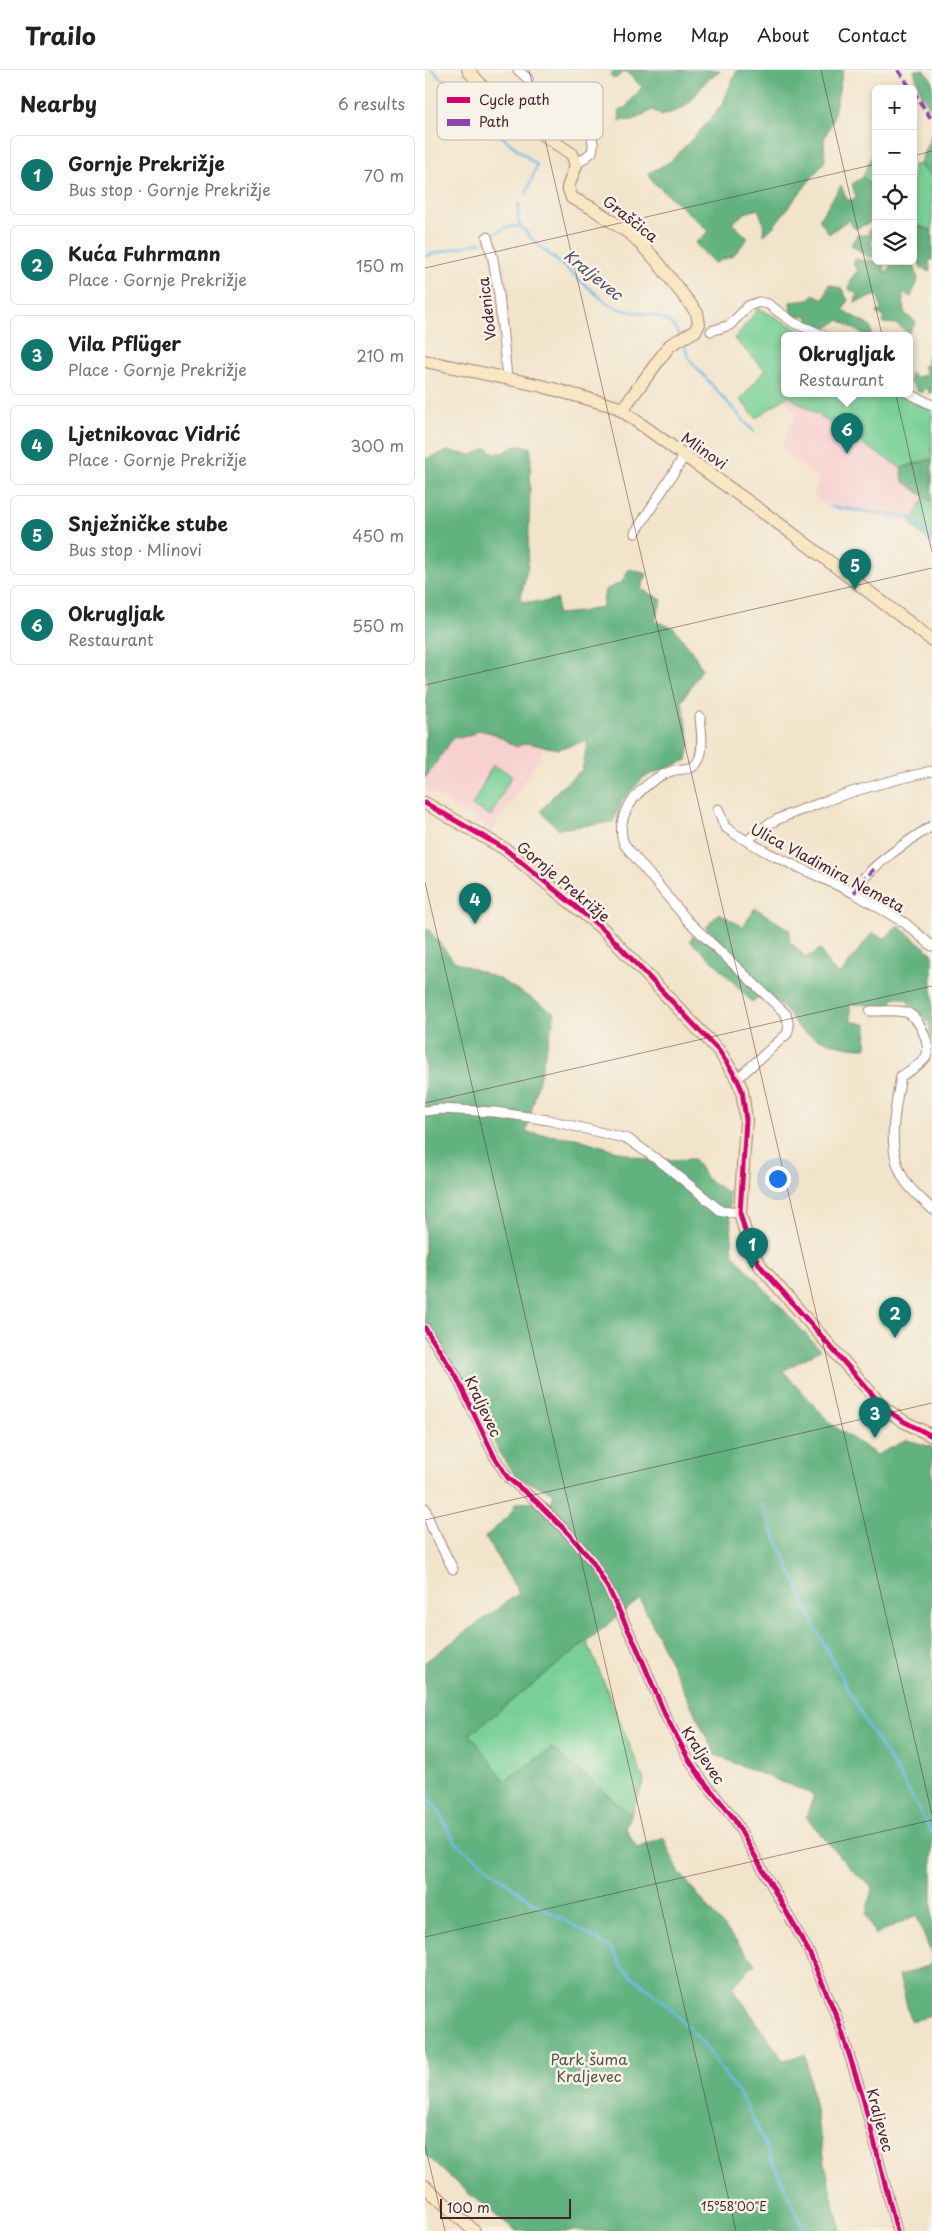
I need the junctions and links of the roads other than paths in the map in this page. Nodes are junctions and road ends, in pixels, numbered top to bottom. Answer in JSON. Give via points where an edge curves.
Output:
{"nodes":[{"id":1,"x":468,"y":70,"type":"edge"},
{"id":2,"x":518,"y":70,"type":"edge"},
{"id":3,"x":528,"y":78,"type":"dead end"},
{"id":4,"x":478,"y":82,"type":"edge"},
{"id":5,"x":552,"y":140,"type":"edge"},
{"id":6,"x":591,"y":140,"type":"edge"},
{"id":7,"x":576,"y":165,"type":"junction"},
{"id":8,"x":487,"y":237,"type":"dead end"},
{"id":9,"x":711,"y":332,"type":"dead end"},
{"id":10,"x":816,"y":332,"type":"edge"},
{"id":11,"x":425,"y":361,"type":"edge"},
{"id":12,"x":507,"y":378,"type":"junction"},
{"id":13,"x":913,"y":396,"type":"edge"},
{"id":14,"x":932,"y":405,"type":"edge"},
{"id":15,"x":622,"y":410,"type":"junction"},
{"id":16,"x":685,"y":455,"type":"junction"},
{"id":17,"x":635,"y":533,"type":"dead end"},
{"id":18,"x":932,"y":640,"type":"edge"},
{"id":19,"x":700,"y":717,"type":"dead end"},
{"id":20,"x":932,"y":771,"type":"edge"},
{"id":21,"x":425,"y":803,"type":"edge"},
{"id":22,"x":718,"y":809,"type":"dead end"},
{"id":23,"x":932,"y":826,"type":"edge"},
{"id":24,"x":748,"y":841,"type":"junction"},
{"id":25,"x":855,"y":893,"type":"junction"},
{"id":26,"x":932,"y":946,"type":"edge"},
{"id":27,"x":870,"y":1011,"type":"dead end"},
{"id":28,"x":737,"y":1079,"type":"junction"},
{"id":29,"x":425,"y":1111,"type":"edge"},
{"id":30,"x":932,"y":1210,"type":"edge"},
{"id":31,"x":740,"y":1214,"type":"junction"},
{"id":32,"x":425,"y":1328,"type":"edge"},
{"id":33,"x":932,"y":1436,"type":"edge"},
{"id":34,"x":425,"y":1508,"type":"edge"},
{"id":35,"x":453,"y":1569,"type":"dead end"},
{"id":36,"x":425,"y":2186,"type":"edge"},
{"id":37,"x":474,"y":2231,"type":"edge"},
{"id":38,"x":897,"y":2231,"type":"edge"}],
"edges":[{"from":1,"to":4,"type":"street"},
{"from":2,"to":3,"type":"street"},
{"from":5,"to":7,"type":"street","via":[[572,154]]},
{"from":6,"to":7,"type":"street","via":[[591,152]]},
{"from":7,"to":15,"type":"street","name":"Graščica","via":[[568,187],[569,195],[599,211],[656,260],[697,313],[698,326],[670,344]]},
{"from":8,"to":12,"type":"street","name":"Vodenica","via":[[499,295]]},
{"from":9,"to":10,"type":"street","via":[[730,325],[748,306],[759,302]]},
{"from":11,"to":12,"type":"street","name":"Mlinovi"},
{"from":12,"to":15,"type":"street","name":"Mlinovi","via":[[585,396]]},
{"from":13,"to":14,"type":"street"},
{"from":15,"to":16,"type":"street","name":"Mlinovi"},
{"from":16,"to":17,"type":"street"},
{"from":16,"to":18,"type":"street","name":"Mlinovi"},
{"from":19,"to":28,"type":"street","via":[[701,752],[697,763],[647,785],[631,801],[620,835],[688,921],[785,1014],[789,1027],[787,1034]]},
{"from":20,"to":24,"type":"street","via":[[858,789],[796,811],[768,824]]},
{"from":21,"to":28,"type":"street","name":"Gornje Prekrižje","via":[[505,849],[604,930],[719,1051]]},
{"from":22,"to":24,"type":"street","name":"Ulica Vladimira Nemeta","via":[[725,828]]},
{"from":23,"to":25,"type":"street","via":[[913,837],[859,882]]},
{"from":24,"to":25,"type":"street","name":"Ulica Vladimira Nemeta"},
{"from":25,"to":26,"type":"street","name":"Ulica Vladimira Nemeta","via":[[905,922]]},
{"from":27,"to":30,"type":"street","via":[[906,1012],[914,1016],[927,1044],[928,1054],[924,1060],[901,1076],[893,1132],[900,1171],[907,1184]]},
{"from":28,"to":31,"type":"street","name":"Gornje Prekrižje","via":[[742,1090],[746,1120]]},
{"from":29,"to":31,"type":"street","via":[[495,1112],[548,1120],[628,1139],[721,1211]]},
{"from":31,"to":33,"type":"street","name":"Gornje Prekrižje","via":[[750,1249],[761,1267],[883,1408]]},
{"from":32,"to":38,"type":"street","name":"Kraljevec","via":[[456,1376],[508,1478],[536,1501],[592,1561],[609,1590],[688,1758],[733,1817],[809,1952],[838,2020],[863,2098]]},
{"from":34,"to":35,"type":"street"},
{"from":36,"to":37,"type":"street"}]}
